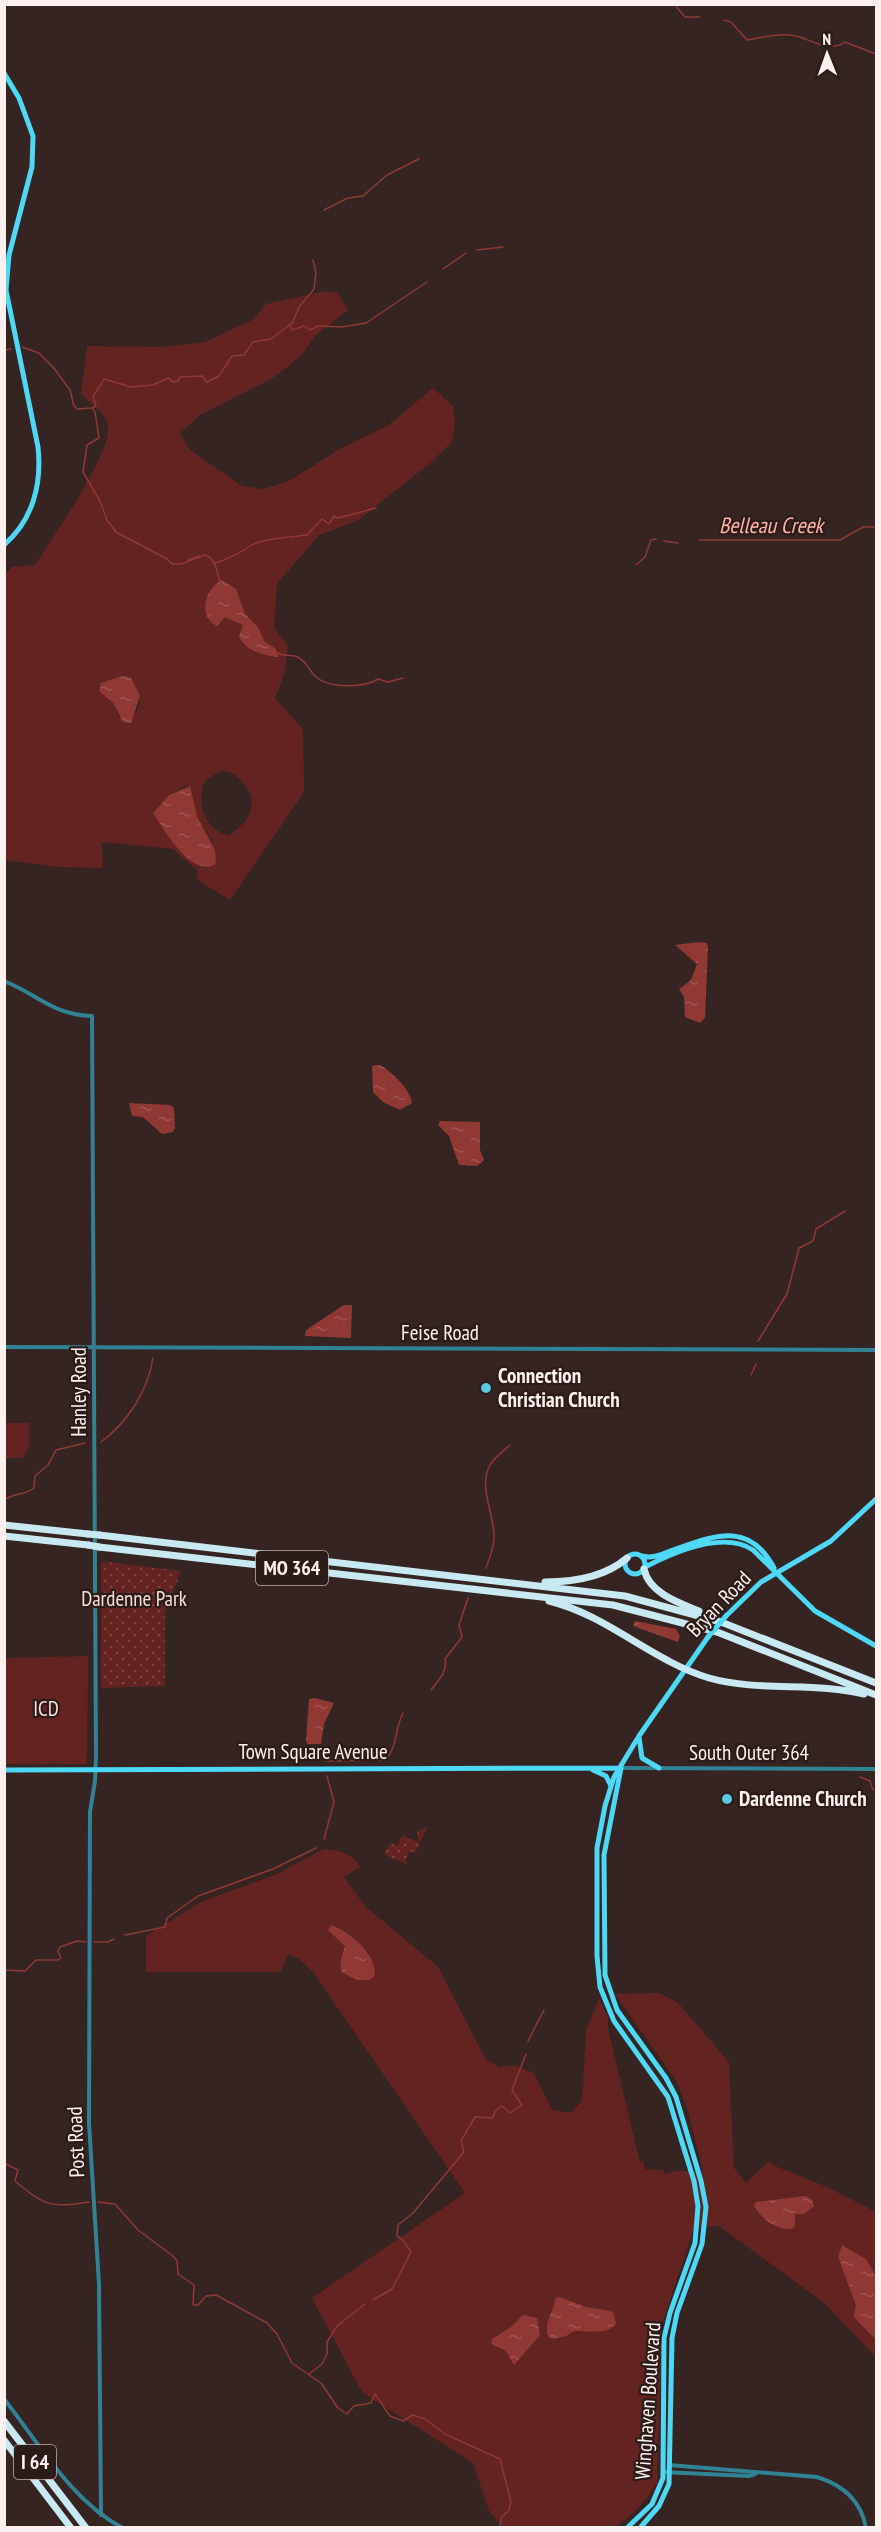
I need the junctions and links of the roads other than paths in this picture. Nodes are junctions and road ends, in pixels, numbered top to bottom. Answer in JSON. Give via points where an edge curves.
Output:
{"nodes":[{"id":1,"x":4,"y":74,"type":"edge"},
{"id":2,"x":4,"y":545,"type":"edge"},
{"id":3,"x":4,"y":981,"type":"edge"},
{"id":4,"x":93,"y":1346,"type":"junction"},
{"id":5,"x":4,"y":1347,"type":"edge"},
{"id":6,"x":876,"y":1350,"type":"edge"},
{"id":7,"x":876,"y":1499,"type":"edge"},
{"id":8,"x":4,"y":1525,"type":"edge"},
{"id":9,"x":4,"y":1536,"type":"edge"},
{"id":10,"x":642,"y":1556,"type":"junction"},
{"id":11,"x":627,"y":1558,"type":"junction"},
{"id":12,"x":644,"y":1568,"type":"junction"},
{"id":13,"x":777,"y":1573,"type":"junction"},
{"id":14,"x":519,"y":1582,"type":"junction"},
{"id":15,"x":529,"y":1595,"type":"junction"},
{"id":16,"x":739,"y":1629,"type":"junction"},
{"id":17,"x":876,"y":1646,"type":"edge"},
{"id":18,"x":684,"y":1669,"type":"junction"},
{"id":19,"x":876,"y":1683,"type":"edge"},
{"id":20,"x":876,"y":1696,"type":"edge"},
{"id":21,"x":639,"y":1736,"type":"junction"},
{"id":22,"x":96,"y":1768,"type":"junction"},
{"id":23,"x":621,"y":1768,"type":"junction"},
{"id":24,"x":659,"y":1768,"type":"junction"},
{"id":25,"x":588,"y":1769,"type":"junction"},
{"id":26,"x":876,"y":1769,"type":"edge"},
{"id":27,"x":4,"y":1770,"type":"edge"},
{"id":28,"x":611,"y":1786,"type":"junction"},
{"id":29,"x":4,"y":2399,"type":"edge"},
{"id":30,"x":4,"y":2421,"type":"edge"},
{"id":31,"x":4,"y":2440,"type":"edge"},
{"id":32,"x":667,"y":2468,"type":"junction"},
{"id":33,"x":101,"y":2515,"type":"junction"},
{"id":34,"x":71,"y":2528,"type":"edge"},
{"id":35,"x":86,"y":2528,"type":"edge"},
{"id":36,"x":123,"y":2528,"type":"edge"},
{"id":37,"x":627,"y":2528,"type":"edge"},
{"id":38,"x":640,"y":2528,"type":"edge"},
{"id":39,"x":866,"y":2528,"type":"edge"}],
"edges":[{"from":1,"to":2,"type":"main road","via":[[22,103],[33,136],[32,167],[9,255],[6,290],[40,470],[29,512],[18,533]]},
{"from":3,"to":4,"type":"street","name":"Hanley Road","via":[[60,1012],[92,1016]]},
{"from":4,"to":5,"type":"street","name":"Feise Road"},
{"from":4,"to":6,"type":"street","name":"Feise Road"},
{"from":4,"to":22,"type":"street","name":"Hanley Road"},
{"from":7,"to":13,"type":"main road","name":"Bryan Road","via":[[831,1541]]},
{"from":8,"to":14,"type":"highway","number":"MO 364","bridge":true},
{"from":9,"to":15,"type":"highway","number":"MO 364","bridge":true},
{"from":10,"to":11,"type":"main road","via":[[634,1554]]},
{"from":10,"to":12,"type":"main road"},
{"from":10,"to":13,"type":"main road","via":[[654,1557],[714,1537],[734,1535],[756,1545]]},
{"from":11,"to":12,"type":"main road","via":[[625,1566],[630,1572],[638,1574]]},
{"from":11,"to":14,"type":"highway","via":[[610,1570],[582,1578]]},
{"from":12,"to":13,"type":"main road","via":[[684,1551],[728,1541],[749,1548]]},
{"from":12,"to":16,"type":"highway","via":[[647,1579],[664,1594]]},
{"from":13,"to":17,"type":"main road","via":[[815,1611]]},
{"from":13,"to":18,"type":"main road","name":"Bryan Road","bridge":true,"via":[[749,1591]]},
{"from":14,"to":16,"type":"highway","number":"MO 364","via":[[638,1599]]},
{"from":15,"to":18,"type":"highway","via":[[589,1616]]},
{"from":15,"to":20,"type":"highway","number":"MO 364","via":[[613,1605],[681,1621]]},
{"from":16,"to":19,"type":"highway","number":"MO 364"},
{"from":18,"to":20,"type":"highway","via":[[718,1680]]},
{"from":18,"to":21,"type":"main road","name":"Bryan Road"},
{"from":21,"to":23,"type":"main road","name":"Bryan Road"},
{"from":21,"to":24,"type":"main road","via":[[642,1758]]},
{"from":22,"to":25,"type":"main road","name":"Town Square Avenue"},
{"from":22,"to":27,"type":"main road","name":"Town Square Avenue"},
{"from":22,"to":33,"type":"street","name":"Post Road","via":[[90,1812],[89,2123],[99,2284]]},
{"from":23,"to":24,"type":"street","name":"South Outer 364"},
{"from":23,"to":25,"type":"main road","name":"Town Square Avenue"},
{"from":23,"to":28,"type":"main road","name":"Winghaven Boulevard"},
{"from":23,"to":32,"type":"main road","name":"Winghaven Boulevard","via":[[605,1847],[605,1975],[616,2010],[676,2097],[706,2207],[702,2244],[672,2337]]},
{"from":24,"to":26,"type":"street","name":"South Outer 364"},
{"from":25,"to":28,"type":"main road","via":[[606,1776]]},
{"from":28,"to":32,"type":"main road","name":"Winghaven Boulevard","via":[[597,1857],[600,1987],[614,2021],[668,2097],[698,2206],[695,2243],[664,2338]]},
{"from":29,"to":33,"type":"street","via":[[75,2490]]},
{"from":30,"to":35,"type":"highway","number":"I 64"},
{"from":31,"to":34,"type":"highway","number":"I 64"},
{"from":32,"to":37,"type":"main road","name":"Winghaven Boulevard","via":[[652,2504]]},
{"from":32,"to":38,"type":"main road","name":"Winghaven Boulevard","via":[[661,2503]]},
{"from":32,"to":39,"type":"street","via":[[811,2476],[834,2483],[860,2506]]},
{"from":33,"to":36,"type":"street"}]}
